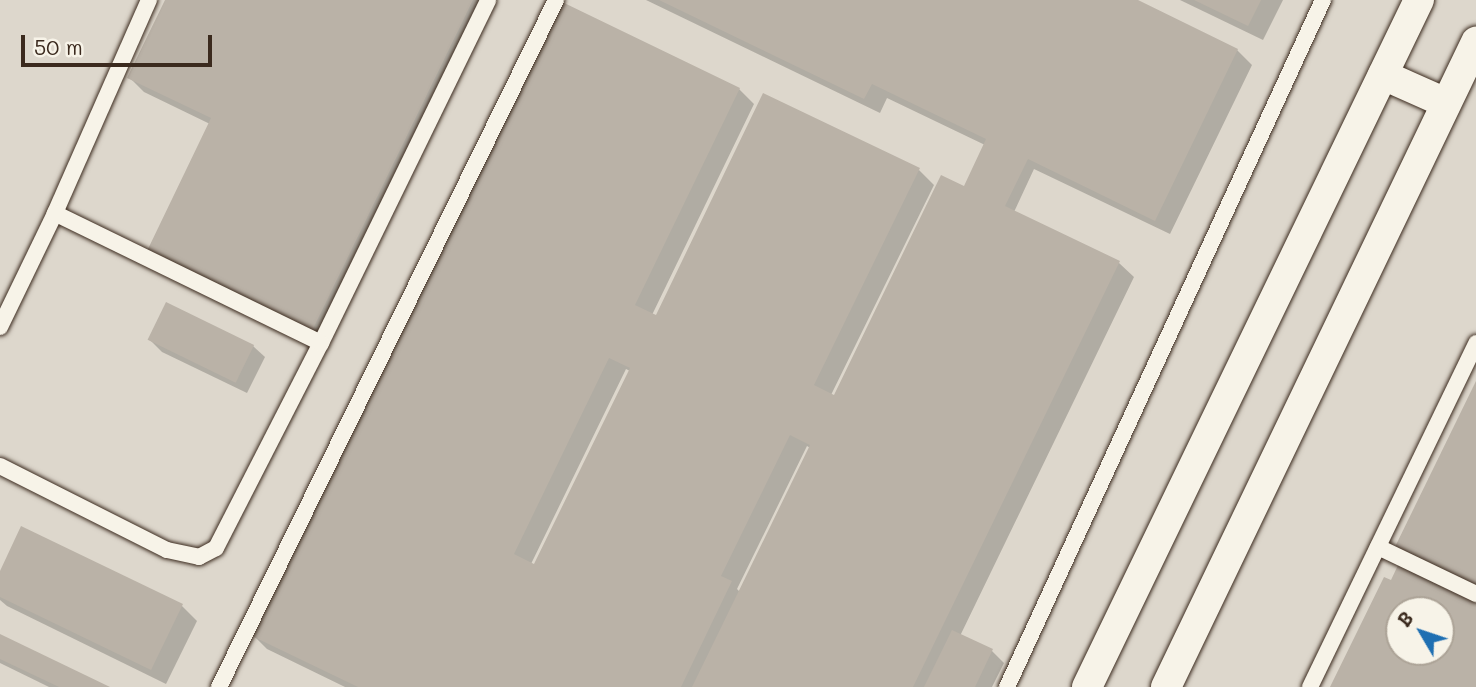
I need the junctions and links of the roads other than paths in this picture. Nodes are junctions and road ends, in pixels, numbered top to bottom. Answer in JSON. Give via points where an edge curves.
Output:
{"nodes":[{"id":1,"x":149,"y":0,"type":"edge"},
{"id":2,"x":488,"y":0,"type":"edge"},
{"id":3,"x":556,"y":0,"type":"edge"},
{"id":4,"x":1323,"y":0,"type":"edge"},
{"id":5,"x":1419,"y":0,"type":"edge"},
{"id":6,"x":1476,"y":42,"type":"edge"},
{"id":7,"x":1383,"y":75,"type":"junction"},
{"id":8,"x":1446,"y":103,"type":"junction"},
{"id":9,"x":55,"y":213,"type":"junction"},
{"id":10,"x":0,"y":327,"type":"edge"},
{"id":11,"x":1476,"y":342,"type":"edge"},
{"id":12,"x":321,"y":343,"type":"junction"},
{"id":13,"x":0,"y":466,"type":"edge"},
{"id":14,"x":1378,"y":547,"type":"junction"},
{"id":15,"x":1476,"y":594,"type":"edge"},
{"id":16,"x":219,"y":687,"type":"edge"},
{"id":17,"x":1007,"y":687,"type":"edge"},
{"id":18,"x":1087,"y":687,"type":"edge"},
{"id":19,"x":1166,"y":687,"type":"edge"},
{"id":20,"x":1310,"y":687,"type":"edge"}],
"edges":[{"from":1,"to":9,"type":"lane"},
{"from":2,"to":12,"type":"lane"},
{"from":3,"to":16,"type":"lane"},
{"from":4,"to":17,"type":"lane"},
{"from":5,"to":7,"type":"street"},
{"from":6,"to":8,"type":"street"},
{"from":7,"to":8,"type":"street"},
{"from":7,"to":18,"type":"street"},
{"from":8,"to":19,"type":"street"},
{"from":9,"to":10,"type":"lane"},
{"from":9,"to":12,"type":"lane"},
{"from":11,"to":14,"type":"lane"},
{"from":12,"to":13,"type":"lane","via":[[216,548],[200,556],[167,550]]},
{"from":14,"to":15,"type":"lane"},
{"from":14,"to":20,"type":"lane"}]}
